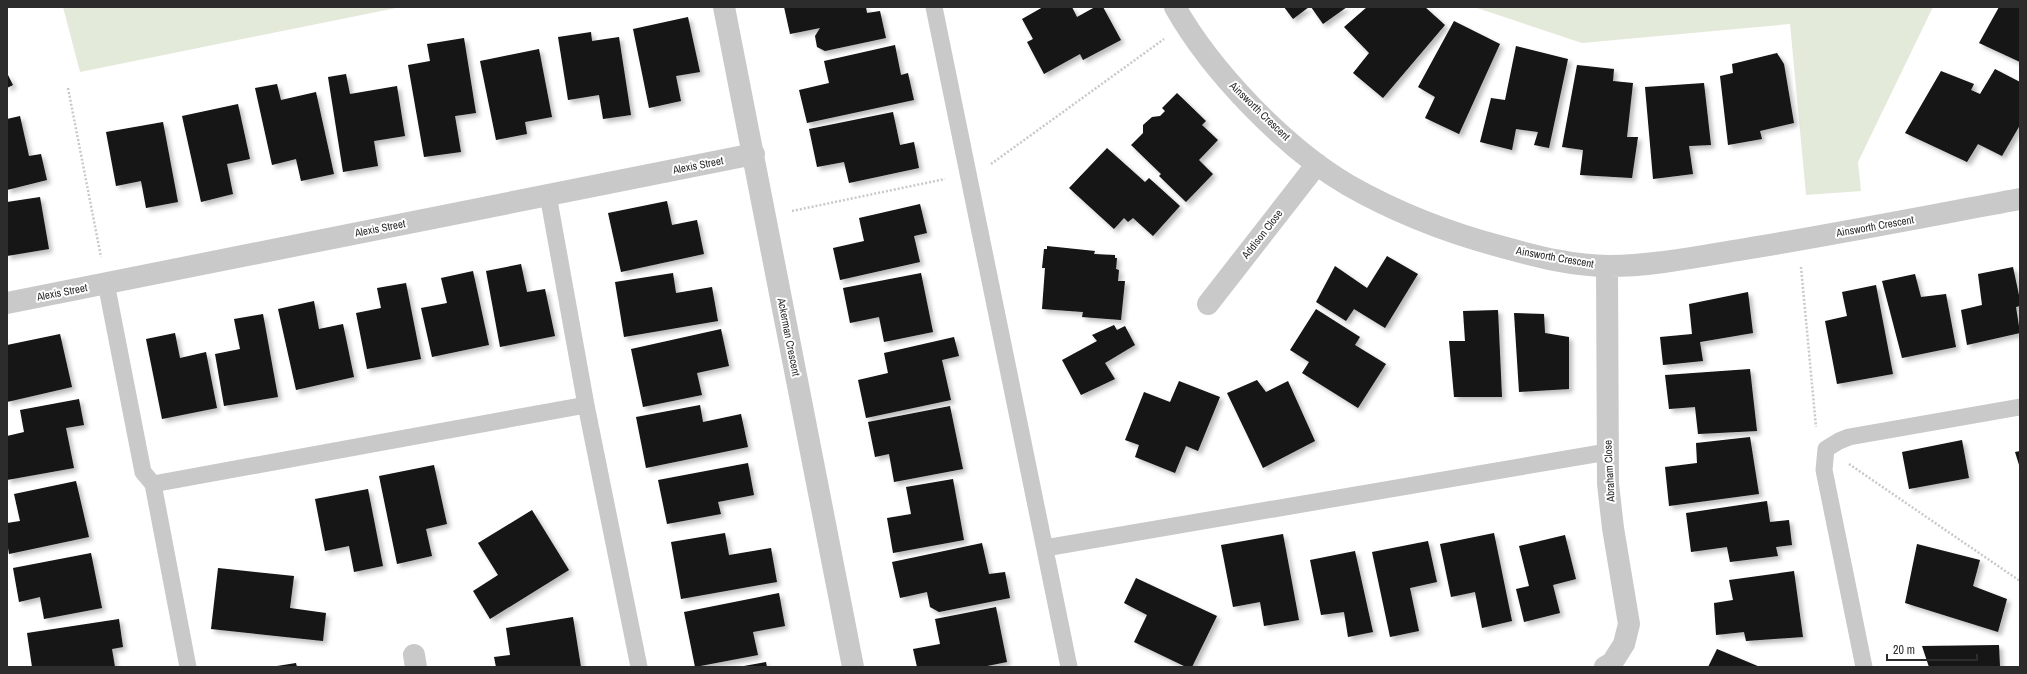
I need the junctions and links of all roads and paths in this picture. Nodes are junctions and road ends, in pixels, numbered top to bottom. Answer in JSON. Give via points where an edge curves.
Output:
{"nodes":[{"id":1,"x":724,"y":7,"type":"edge"},
{"id":2,"x":934,"y":7,"type":"edge"},
{"id":3,"x":1180,"y":16,"type":"edge"},
{"id":4,"x":68,"y":88,"type":"dead end"},
{"id":5,"x":754,"y":154,"type":"junction"},
{"id":6,"x":1317,"y":164,"type":"junction"},
{"id":7,"x":988,"y":166,"type":"dead end"},
{"id":8,"x":949,"y":178,"type":"dead end"},
{"id":9,"x":548,"y":195,"type":"junction"},
{"id":10,"x":2020,"y":199,"type":"edge"},
{"id":11,"x":766,"y":217,"type":"junction"},
{"id":12,"x":1607,"y":266,"type":"junction"},
{"id":13,"x":106,"y":283,"type":"junction"},
{"id":14,"x":7,"y":303,"type":"edge"},
{"id":15,"x":1208,"y":304,"type":"dead end"},
{"id":16,"x":586,"y":404,"type":"junction"},
{"id":17,"x":2020,"y":406,"type":"edge"},
{"id":18,"x":1607,"y":452,"type":"junction"},
{"id":19,"x":153,"y":484,"type":"junction"},
{"id":20,"x":1045,"y":548,"type":"junction"},
{"id":21,"x":188,"y":667,"type":"edge"},
{"id":22,"x":640,"y":667,"type":"edge"},
{"id":23,"x":853,"y":667,"type":"edge"},
{"id":24,"x":1069,"y":667,"type":"edge"},
{"id":25,"x":1605,"y":667,"type":"edge"},
{"id":26,"x":1864,"y":667,"type":"edge"}],
"edges":[{"from":1,"to":5,"type":"street","name":"Ackerman Crescent"},
{"from":2,"to":20,"type":"lane"},
{"from":3,"to":6,"type":"street","name":"Ainsworth Crescent","via":[[1205,54],[1229,82],[1277,130]]},
{"from":3,"to":7,"type":"path"},
{"from":4,"to":13,"type":"path"},
{"from":5,"to":9,"type":"street","name":"Alexis Street"},
{"from":5,"to":11,"type":"street","name":"Ackerman Crescent"},
{"from":6,"to":12,"type":"street","name":"Ainsworth Crescent","via":[[1376,200],[1442,228],[1526,254]]},
{"from":6,"to":15,"type":"street","name":"Addison Close"},
{"from":8,"to":11,"type":"path"},
{"from":9,"to":13,"type":"street","name":"Alexis Street"},
{"from":9,"to":16,"type":"lane"},
{"from":10,"to":12,"type":"street","name":"Ainsworth Crescent","via":[[1799,240],[1664,261]]},
{"from":11,"to":23,"type":"street","name":"Ackerman Crescent"},
{"from":12,"to":18,"type":"street","name":"Abraham Close"},
{"from":13,"to":14,"type":"street","name":"Alexis Street"},
{"from":13,"to":19,"type":"lane","via":[[143,472]]},
{"from":16,"to":19,"type":"lane"},
{"from":16,"to":22,"type":"lane"},
{"from":17,"to":26,"type":"lane","via":[[1849,437],[1826,449],[1824,470]]},
{"from":18,"to":20,"type":"lane"},
{"from":18,"to":25,"type":"street","name":"Abraham Close","via":[[1613,528],[1629,624],[1624,644],[1612,663]]},
{"from":19,"to":21,"type":"lane"},
{"from":20,"to":24,"type":"lane"}]}
